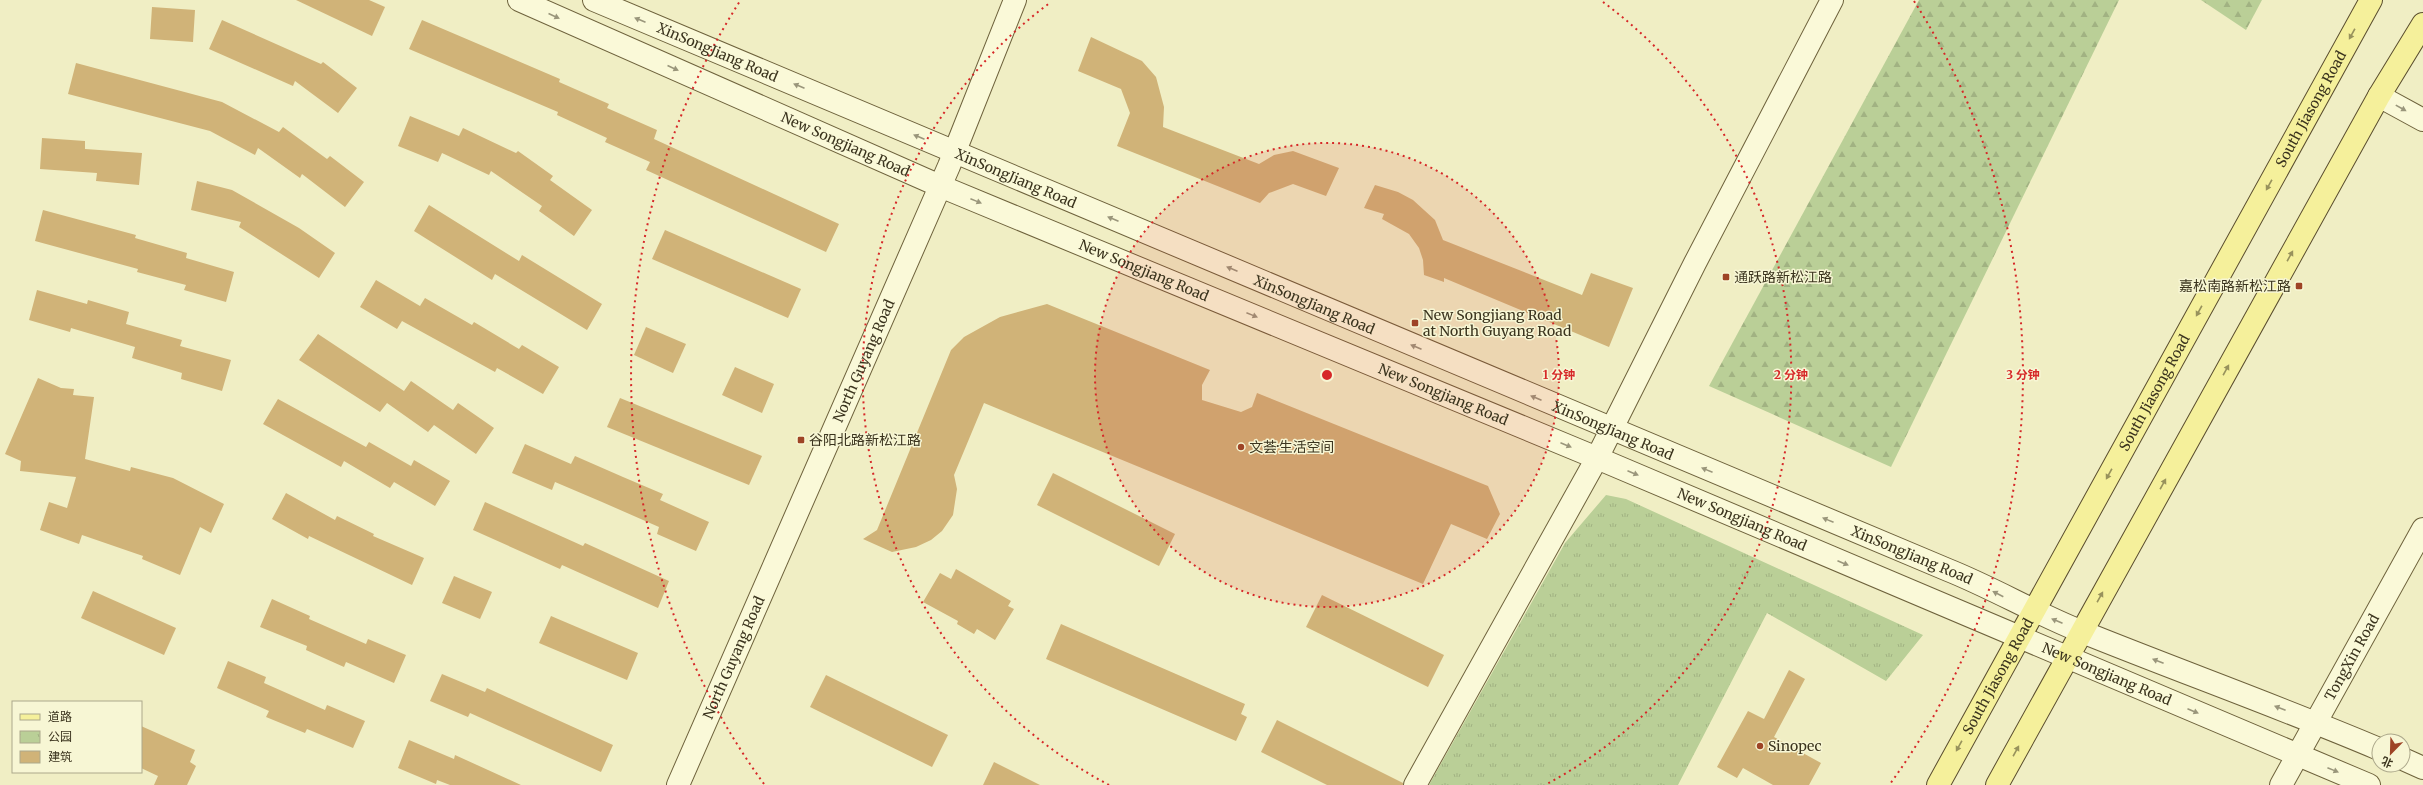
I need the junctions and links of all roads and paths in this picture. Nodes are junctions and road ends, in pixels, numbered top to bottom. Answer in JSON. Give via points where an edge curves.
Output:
{"nodes":[{"id":1,"x":519,"y":0,"type":"edge"},
{"id":2,"x":594,"y":0,"type":"edge"},
{"id":3,"x":1015,"y":0,"type":"edge"},
{"id":4,"x":1832,"y":0,"type":"edge"},
{"id":5,"x":2371,"y":0,"type":"edge"},
{"id":6,"x":2423,"y":24,"type":"edge"},
{"id":7,"x":2379,"y":96,"type":"junction"},
{"id":8,"x":2423,"y":120,"type":"edge"},
{"id":9,"x":955,"y":152,"type":"junction"},
{"id":10,"x":940,"y":186,"type":"junction"},
{"id":11,"x":1610,"y":430,"type":"junction"},
{"id":12,"x":1597,"y":458,"type":"junction"},
{"id":13,"x":2423,"y":529,"type":"edge"},
{"id":14,"x":2033,"y":611,"type":"junction"},
{"id":15,"x":2081,"y":632,"type":"junction"},
{"id":16,"x":2018,"y":638,"type":"junction"},
{"id":17,"x":2067,"y":658,"type":"junction"},
{"id":18,"x":2316,"y":722,"type":"junction"},
{"id":19,"x":2371,"y":746,"type":"edge"},
{"id":20,"x":2298,"y":755,"type":"junction"},
{"id":21,"x":2411,"y":763,"type":"edge"},
{"id":22,"x":2423,"y":768,"type":"edge"},
{"id":23,"x":678,"y":785,"type":"edge"},
{"id":24,"x":1415,"y":785,"type":"edge"},
{"id":25,"x":1938,"y":785,"type":"edge"},
{"id":26,"x":1997,"y":785,"type":"edge"},
{"id":27,"x":2281,"y":785,"type":"edge"},
{"id":28,"x":2369,"y":785,"type":"edge"}],
"edges":[{"from":1,"to":10,"type":"main road","name":"New Songjiang Road","one_way":true},
{"from":9,"to":2,"type":"main road","name":"XinSongJiang Road","one_way":true},
{"from":3,"to":9,"type":"main road","name":"North Guyang Road"},
{"from":4,"to":11,"type":"main road"},
{"from":5,"to":14,"type":"main road","name":"South Jiasong Road","one_way":true},
{"from":6,"to":7,"type":"main road"},
{"from":7,"to":8,"type":"main road","one_way":true},
{"from":15,"to":7,"type":"main road","one_way":true},
{"from":9,"to":10,"type":"main road","name":"North Guyang Road"},
{"from":11,"to":9,"type":"main road","name":"XinSongJiang Road","one_way":true},
{"from":10,"to":12,"type":"main road","name":"New Songjiang Road","one_way":true},
{"from":10,"to":23,"type":"main road","name":"North Guyang Road"},
{"from":11,"to":12,"type":"main road"},
{"from":14,"to":11,"type":"main road","name":"XinSongJiang Road","one_way":true,"via":[[1967,578]]},
{"from":12,"to":16,"type":"main road","name":"New Songjiang Road","one_way":true},
{"from":12,"to":24,"type":"main road"},
{"from":13,"to":18,"type":"main road","name":"TongXin Road"},
{"from":15,"to":14,"type":"main road","one_way":true},
{"from":14,"to":16,"type":"main road","name":"South Jiasong Road"},
{"from":15,"to":17,"type":"main road"},
{"from":18,"to":15,"type":"main road","one_way":true},
{"from":16,"to":17,"type":"main road","name":"New Songjiang Road"},
{"from":16,"to":25,"type":"main road","name":"South Jiasong Road","one_way":true},
{"from":17,"to":20,"type":"main road","name":"New Songjiang Road","one_way":true},
{"from":26,"to":17,"type":"main road","one_way":true},
{"from":18,"to":19,"type":"main road"},
{"from":18,"to":20,"type":"main road","name":"TongXin Road"},
{"from":20,"to":27,"type":"main road","name":"TongXin Road"},
{"from":20,"to":28,"type":"main road","name":"New Songjiang Road","one_way":true},
{"from":21,"to":22,"type":"main road"}]}
